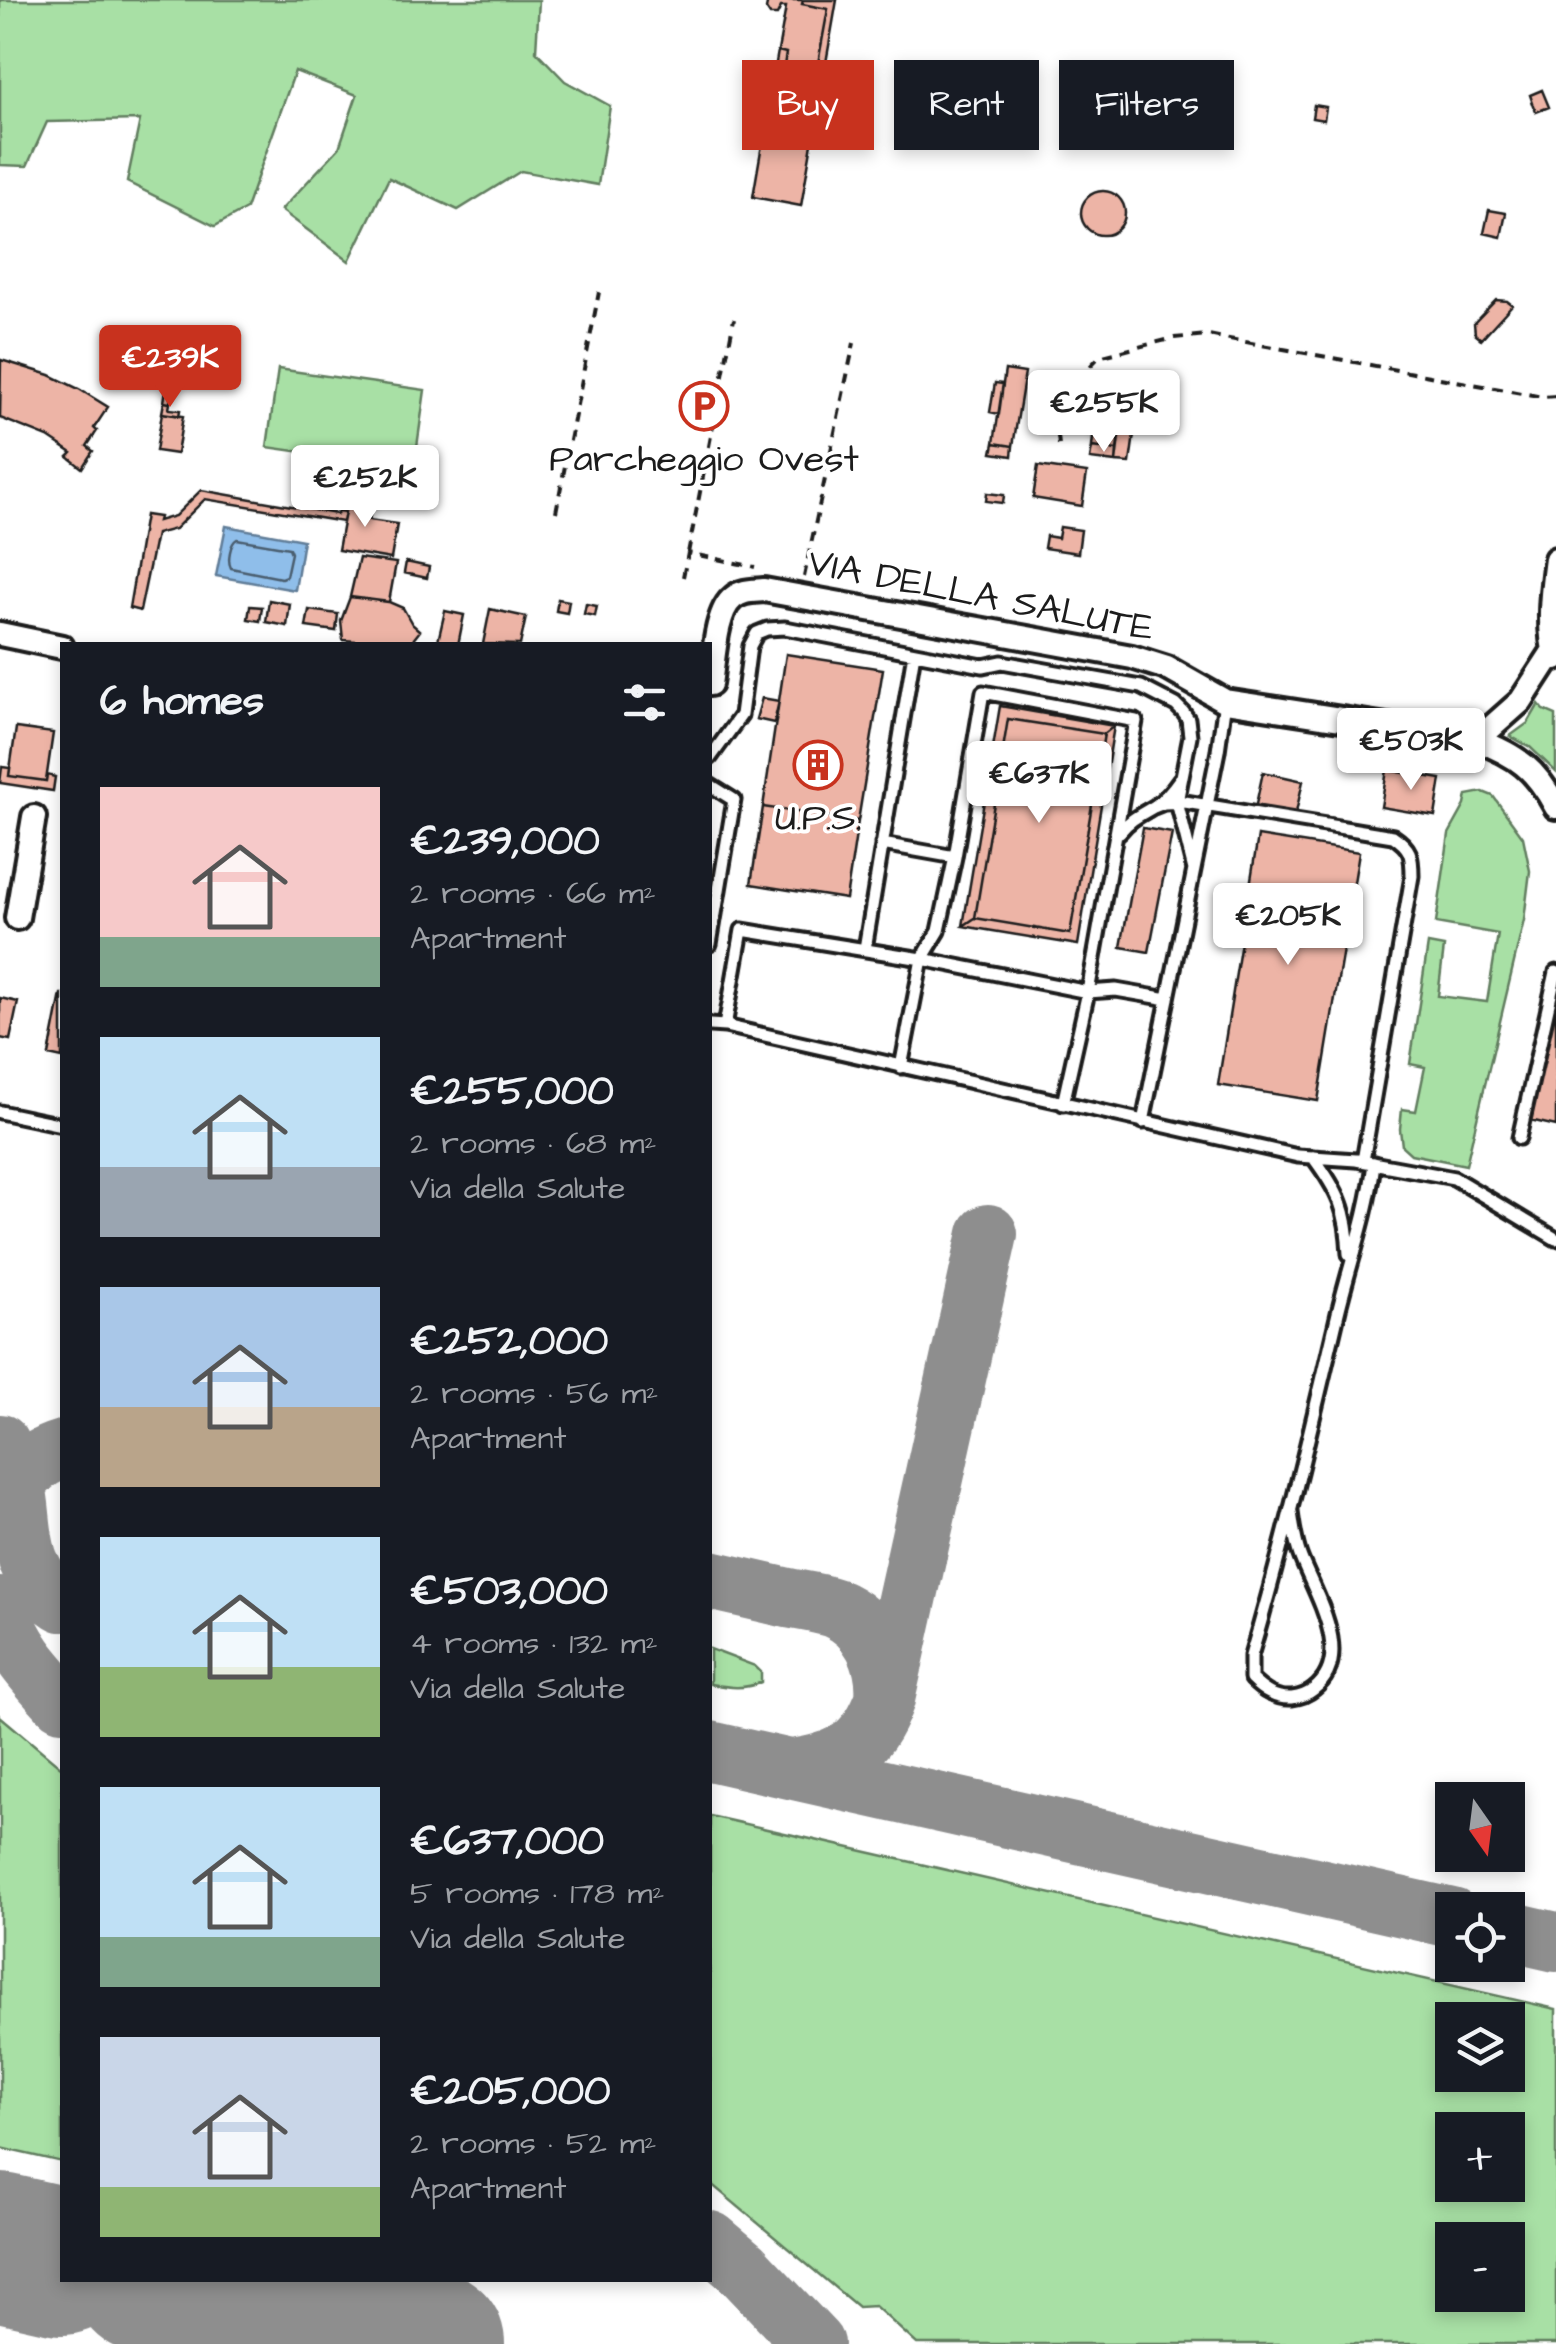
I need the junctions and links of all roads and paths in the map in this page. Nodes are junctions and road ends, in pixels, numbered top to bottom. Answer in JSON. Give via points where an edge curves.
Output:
{"nodes":[{"id":1,"x":599,"y":292,"type":"dead end"},
{"id":2,"x":734,"y":318,"type":"dead end"},
{"id":3,"x":854,"y":342,"type":"dead end"},
{"id":4,"x":1556,"y":396,"type":"edge"},
{"id":5,"x":1060,"y":445,"type":"dead end"},
{"id":6,"x":556,"y":512,"type":"dead end"},
{"id":7,"x":688,"y":552,"type":"junction"},
{"id":8,"x":1556,"y":559,"type":"edge"},
{"id":9,"x":766,"y":569,"type":"dead end"},
{"id":10,"x":683,"y":577,"type":"dead end"},
{"id":11,"x":804,"y":577,"type":"dead end"},
{"id":12,"x":0,"y":634,"type":"edge"},
{"id":13,"x":60,"y":647,"type":"edge"},
{"id":14,"x":914,"y":653,"type":"junction"},
{"id":15,"x":1555,"y":654,"type":"edge"},
{"id":16,"x":712,"y":671,"type":"edge"},
{"id":17,"x":1226,"y":701,"type":"junction"},
{"id":18,"x":1477,"y":740,"type":"junction"},
{"id":19,"x":712,"y":755,"type":"edge"},
{"id":20,"x":1182,"y":777,"type":"junction"},
{"id":21,"x":712,"y":786,"type":"edge"},
{"id":22,"x":1176,"y":802,"type":"junction"},
{"id":23,"x":1154,"y":806,"type":"junction"},
{"id":24,"x":1206,"y":806,"type":"junction"},
{"id":25,"x":1556,"y":807,"type":"edge"},
{"id":26,"x":34,"y":816,"type":"dead end"},
{"id":27,"x":1117,"y":836,"type":"junction"},
{"id":28,"x":882,"y":844,"type":"junction"},
{"id":29,"x":955,"y":857,"type":"junction"},
{"id":30,"x":1194,"y":870,"type":"junction"},
{"id":31,"x":16,"y":918,"type":"dead end"},
{"id":32,"x":712,"y":932,"type":"edge"},
{"id":33,"x":864,"y":949,"type":"junction"},
{"id":34,"x":922,"y":960,"type":"junction"},
{"id":35,"x":1556,"y":972,"type":"edge"},
{"id":36,"x":1088,"y":992,"type":"junction"},
{"id":37,"x":1168,"y":998,"type":"junction"},
{"id":38,"x":712,"y":1026,"type":"edge"},
{"id":39,"x":724,"y":1026,"type":"junction"},
{"id":40,"x":901,"y":1066,"type":"junction"},
{"id":41,"x":1063,"y":1104,"type":"junction"},
{"id":42,"x":0,"y":1112,"type":"edge"},
{"id":43,"x":1143,"y":1122,"type":"junction"},
{"id":44,"x":60,"y":1126,"type":"edge"},
{"id":45,"x":1519,"y":1138,"type":"dead end"},
{"id":46,"x":1313,"y":1157,"type":"junction"},
{"id":47,"x":1369,"y":1162,"type":"junction"},
{"id":48,"x":1556,"y":1239,"type":"edge"},
{"id":49,"x":1346,"y":1278,"type":"junction"},
{"id":50,"x":1291,"y":1512,"type":"junction"}],
"edges":[{"from":1,"to":6,"type":"path"},
{"from":2,"to":7,"type":"path"},
{"from":3,"to":11,"type":"path"},
{"from":4,"to":5,"type":"path","via":[[1208,335],[1174,338],[1099,356],[1070,388],[1056,419]]},
{"from":7,"to":9,"type":"path"},
{"from":7,"to":10,"type":"path"},
{"from":8,"to":15,"type":"street"},
{"from":12,"to":13,"type":"street"},
{"from":14,"to":19,"type":"lane","via":[[786,628],[757,633],[742,715]]},
{"from":14,"to":20,"type":"lane","via":[[1140,687],[1188,719]]},
{"from":14,"to":28,"type":"lane"},
{"from":15,"to":18,"type":"street","via":[[1522,701]]},
{"from":16,"to":17,"type":"street","name":"VIA DELLA SALUTE","via":[[725,606],[743,592],[764,590],[1132,657]]},
{"from":17,"to":18,"type":"street","name":"VIA DELLA SALUTE"},
{"from":17,"to":24,"type":"lane"},
{"from":18,"to":25,"type":"street","name":"VIA DELLA SALUTE","via":[[1535,774]]},
{"from":20,"to":22,"type":"lane"},
{"from":20,"to":23,"type":"lane"},
{"from":21,"to":32,"type":"lane","via":[[734,800]]},
{"from":22,"to":23,"type":"lane"},
{"from":22,"to":24,"type":"lane"},
{"from":22,"to":30,"type":"lane"},
{"from":23,"to":27,"type":"lane"},
{"from":24,"to":30,"type":"lane"},
{"from":24,"to":47,"type":"lane","via":[[1393,836],[1412,858]]},
{"from":26,"to":31,"type":"street"},
{"from":27,"to":29,"type":"lane","via":[[1136,722],[983,692]]},
{"from":27,"to":36,"type":"lane"},
{"from":28,"to":29,"type":"lane"},
{"from":28,"to":33,"type":"lane"},
{"from":29,"to":34,"type":"lane","via":[[939,931]]},
{"from":30,"to":37,"type":"lane"},
{"from":33,"to":34,"type":"lane"},
{"from":33,"to":39,"type":"lane","via":[[742,930]]},
{"from":34,"to":36,"type":"lane"},
{"from":34,"to":40,"type":"lane"},
{"from":35,"to":45,"type":"lane"},
{"from":36,"to":37,"type":"lane"},
{"from":36,"to":41,"type":"lane"},
{"from":37,"to":43,"type":"lane"},
{"from":38,"to":39,"type":"lane"},
{"from":39,"to":40,"type":"lane"},
{"from":40,"to":41,"type":"lane"},
{"from":41,"to":43,"type":"lane"},
{"from":42,"to":44,"type":"lane"},
{"from":43,"to":46,"type":"lane"},
{"from":46,"to":47,"type":"lane"},
{"from":46,"to":49,"type":"lane","via":[[1340,1198],[1348,1227]]},
{"from":47,"to":48,"type":"lane","via":[[1454,1178]]},
{"from":47,"to":49,"type":"lane","via":[[1370,1196]]},
{"from":49,"to":50,"type":"lane"},
{"from":50,"to":50,"type":"lane","via":[[1250,1656],[1251,1679],[1262,1690],[1293,1698],[1319,1685],[1331,1653]]}]}
